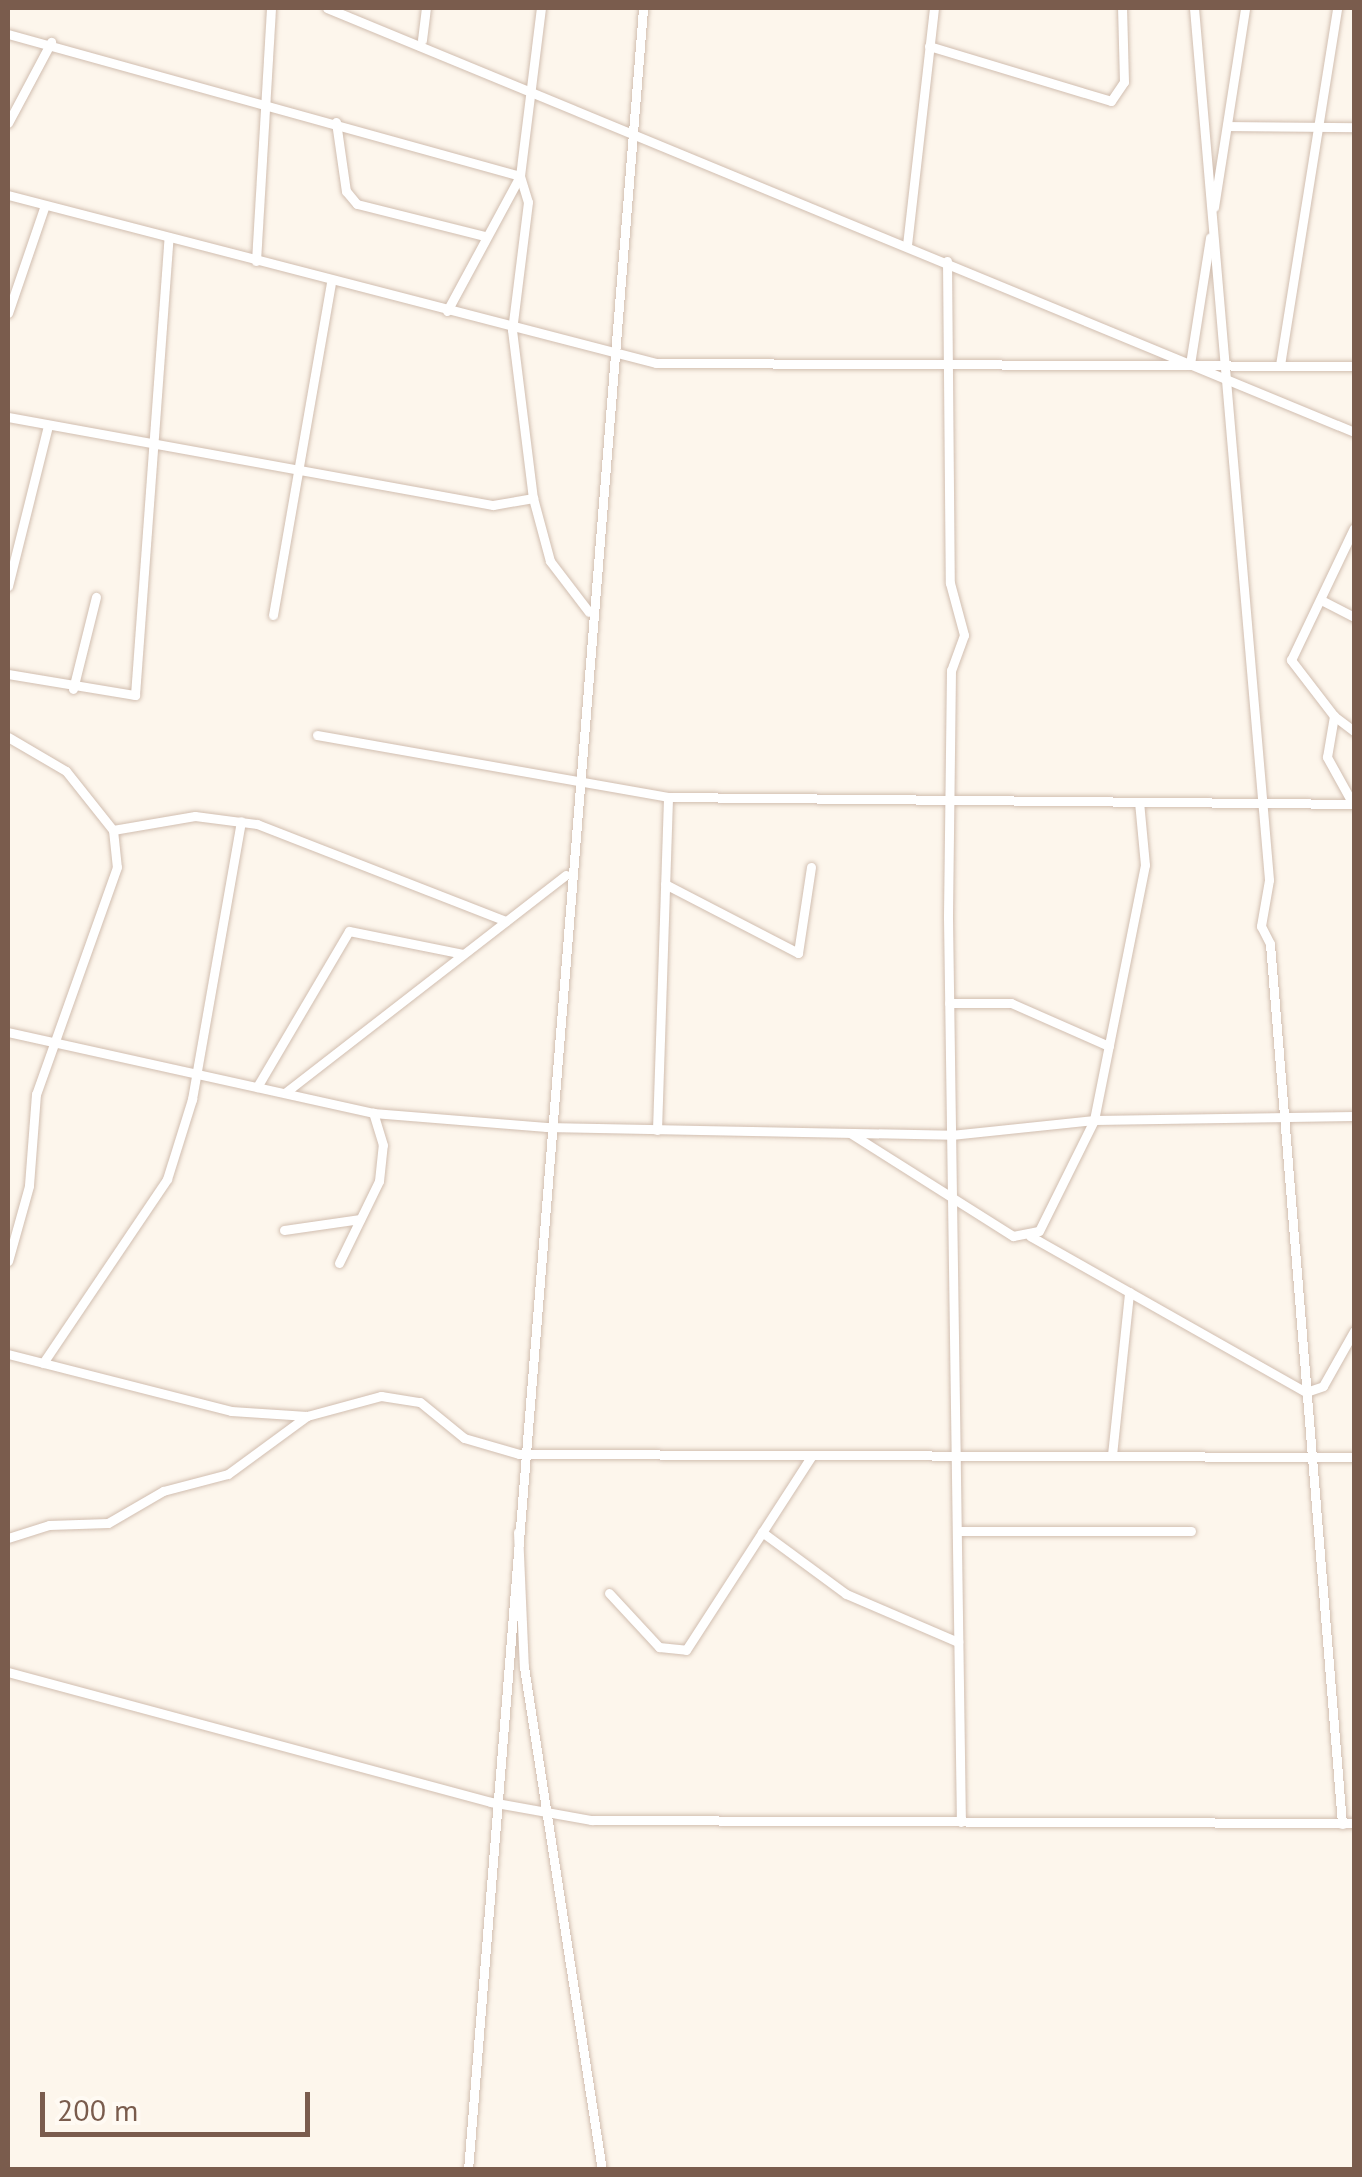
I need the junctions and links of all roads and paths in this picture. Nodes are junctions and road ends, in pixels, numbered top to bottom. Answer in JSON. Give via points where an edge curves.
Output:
{"nodes":[{"id":1,"x":271,"y":8,"type":"edge"},
{"id":2,"x":327,"y":8,"type":"edge"},
{"id":3,"x":426,"y":8,"type":"edge"},
{"id":4,"x":541,"y":8,"type":"edge"},
{"id":5,"x":643,"y":8,"type":"edge"},
{"id":6,"x":934,"y":8,"type":"edge"},
{"id":7,"x":1122,"y":8,"type":"edge"},
{"id":8,"x":1194,"y":8,"type":"edge"},
{"id":9,"x":1245,"y":8,"type":"edge"},
{"id":10,"x":1337,"y":8,"type":"edge"},
{"id":11,"x":344,"y":10,"type":"edge"},
{"id":12,"x":8,"y":34,"type":"edge"},
{"id":13,"x":422,"y":40,"type":"junction"},
{"id":14,"x":51,"y":42,"type":"junction"},
{"id":15,"x":930,"y":46,"type":"junction"},
{"id":16,"x":537,"y":88,"type":"junction"},
{"id":17,"x":266,"y":99,"type":"junction"},
{"id":18,"x":336,"y":122,"type":"junction"},
{"id":19,"x":8,"y":123,"type":"edge"},
{"id":20,"x":1227,"y":126,"type":"junction"},
{"id":21,"x":1320,"y":127,"type":"junction"},
{"id":22,"x":1354,"y":127,"type":"edge"},
{"id":23,"x":632,"y":128,"type":"junction"},
{"id":24,"x":520,"y":176,"type":"junction"},
{"id":25,"x":8,"y":195,"type":"edge"},
{"id":26,"x":44,"y":204,"type":"junction"},
{"id":27,"x":1212,"y":223,"type":"junction"},
{"id":28,"x":169,"y":236,"type":"junction"},
{"id":29,"x":484,"y":236,"type":"junction"},
{"id":30,"x":907,"y":244,"type":"junction"},
{"id":31,"x":256,"y":260,"type":"junction"},
{"id":32,"x":947,"y":262,"type":"junction"},
{"id":33,"x":331,"y":281,"type":"junction"},
{"id":34,"x":447,"y":312,"type":"junction"},
{"id":35,"x":8,"y":313,"type":"edge"},
{"id":36,"x":512,"y":330,"type":"junction"},
{"id":37,"x":612,"y":355,"type":"junction"},
{"id":38,"x":949,"y":364,"type":"junction"},
{"id":39,"x":1190,"y":364,"type":"junction"},
{"id":40,"x":1224,"y":364,"type":"junction"},
{"id":41,"x":1280,"y":365,"type":"junction"},
{"id":42,"x":1354,"y":366,"type":"edge"},
{"id":43,"x":1226,"y":379,"type":"junction"},
{"id":44,"x":8,"y":417,"type":"edge"},
{"id":45,"x":48,"y":425,"type":"junction"},
{"id":46,"x":1354,"y":432,"type":"edge"},
{"id":47,"x":152,"y":444,"type":"junction"},
{"id":48,"x":293,"y":470,"type":"junction"},
{"id":49,"x":533,"y":498,"type":"junction"},
{"id":50,"x":1354,"y":528,"type":"edge"},
{"id":51,"x":8,"y":586,"type":"edge"},
{"id":52,"x":96,"y":597,"type":"dead end"},
{"id":53,"x":1323,"y":601,"type":"junction"},
{"id":54,"x":589,"y":612,"type":"junction"},
{"id":55,"x":273,"y":615,"type":"dead end"},
{"id":56,"x":1354,"y":618,"type":"edge"},
{"id":57,"x":8,"y":674,"type":"edge"},
{"id":58,"x":73,"y":689,"type":"junction"},
{"id":59,"x":1334,"y":716,"type":"junction"},
{"id":60,"x":1354,"y":731,"type":"edge"},
{"id":61,"x":8,"y":736,"type":"edge"},
{"id":62,"x":316,"y":736,"type":"dead end"},
{"id":63,"x":573,"y":786,"type":"junction"},
{"id":64,"x":668,"y":797,"type":"junction"},
{"id":65,"x":949,"y":800,"type":"junction"},
{"id":66,"x":1139,"y":802,"type":"junction"},
{"id":67,"x":1260,"y":803,"type":"junction"},
{"id":68,"x":1354,"y":804,"type":"edge"},
{"id":69,"x":241,"y":821,"type":"junction"},
{"id":70,"x":113,"y":830,"type":"junction"},
{"id":71,"x":811,"y":867,"type":"dead end"},
{"id":72,"x":566,"y":875,"type":"junction"},
{"id":73,"x":665,"y":884,"type":"junction"},
{"id":74,"x":506,"y":921,"type":"junction"},
{"id":75,"x":463,"y":954,"type":"junction"},
{"id":76,"x":949,"y":1003,"type":"junction"},
{"id":77,"x":8,"y":1032,"type":"edge"},
{"id":78,"x":54,"y":1045,"type":"junction"},
{"id":79,"x":1109,"y":1046,"type":"junction"},
{"id":80,"x":194,"y":1077,"type":"junction"},
{"id":81,"x":257,"y":1088,"type":"junction"},
{"id":82,"x":286,"y":1092,"type":"junction"},
{"id":83,"x":373,"y":1113,"type":"junction"},
{"id":84,"x":1354,"y":1116,"type":"edge"},
{"id":85,"x":1094,"y":1120,"type":"junction"},
{"id":86,"x":1285,"y":1120,"type":"junction"},
{"id":87,"x":546,"y":1127,"type":"junction"},
{"id":88,"x":657,"y":1130,"type":"junction"},
{"id":89,"x":850,"y":1133,"type":"junction"},
{"id":90,"x":951,"y":1135,"type":"junction"},
{"id":91,"x":952,"y":1198,"type":"junction"},
{"id":92,"x":360,"y":1219,"type":"junction"},
{"id":93,"x":284,"y":1230,"type":"dead end"},
{"id":94,"x":1030,"y":1236,"type":"junction"},
{"id":95,"x":9,"y":1247,"type":"edge"},
{"id":96,"x":8,"y":1261,"type":"edge"},
{"id":97,"x":339,"y":1263,"type":"dead end"},
{"id":98,"x":1129,"y":1292,"type":"junction"},
{"id":99,"x":1354,"y":1331,"type":"edge"},
{"id":100,"x":8,"y":1354,"type":"edge"},
{"id":101,"x":44,"y":1363,"type":"junction"},
{"id":102,"x":1306,"y":1392,"type":"junction"},
{"id":103,"x":306,"y":1416,"type":"junction"},
{"id":104,"x":520,"y":1454,"type":"junction"},
{"id":105,"x":812,"y":1455,"type":"junction"},
{"id":106,"x":956,"y":1455,"type":"junction"},
{"id":107,"x":1112,"y":1456,"type":"junction"},
{"id":108,"x":1354,"y":1457,"type":"edge"},
{"id":109,"x":1311,"y":1460,"type":"junction"},
{"id":110,"x":516,"y":1494,"type":"junction"},
{"id":111,"x":957,"y":1531,"type":"junction"},
{"id":112,"x":1191,"y":1531,"type":"dead end"},
{"id":113,"x":762,"y":1532,"type":"junction"},
{"id":114,"x":8,"y":1538,"type":"edge"},
{"id":115,"x":609,"y":1593,"type":"dead end"},
{"id":116,"x":958,"y":1642,"type":"junction"},
{"id":117,"x":8,"y":1672,"type":"edge"},
{"id":118,"x":492,"y":1802,"type":"junction"},
{"id":119,"x":546,"y":1814,"type":"junction"},
{"id":120,"x":961,"y":1822,"type":"junction"},
{"id":121,"x":1354,"y":1822,"type":"edge"},
{"id":122,"x":1342,"y":1824,"type":"junction"},
{"id":123,"x":468,"y":2170,"type":"edge"},
{"id":124,"x":602,"y":2170,"type":"edge"}],
"edges":[{"from":1,"to":17,"type":"street"},
{"from":2,"to":11,"type":"street"},
{"from":3,"to":13,"type":"street"},
{"from":4,"to":16,"type":"street"},
{"from":5,"to":23,"type":"street"},
{"from":6,"to":15,"type":"street"},
{"from":7,"to":15,"type":"street","via":[[1124,82],[1111,101]]},
{"from":8,"to":27,"type":"street"},
{"from":9,"to":20,"type":"street"},
{"from":10,"to":21,"type":"street"},
{"from":11,"to":13,"type":"street"},
{"from":12,"to":14,"type":"street"},
{"from":13,"to":16,"type":"street"},
{"from":14,"to":17,"type":"street"},
{"from":14,"to":19,"type":"street"},
{"from":15,"to":30,"type":"street"},
{"from":16,"to":23,"type":"street"},
{"from":16,"to":24,"type":"street"},
{"from":17,"to":18,"type":"street"},
{"from":17,"to":31,"type":"street"},
{"from":18,"to":24,"type":"street"},
{"from":18,"to":29,"type":"street","via":[[346,191],[357,204]]},
{"from":20,"to":21,"type":"street"},
{"from":20,"to":27,"type":"street"},
{"from":21,"to":22,"type":"street"},
{"from":21,"to":41,"type":"street"},
{"from":23,"to":30,"type":"street"},
{"from":23,"to":37,"type":"street"},
{"from":24,"to":29,"type":"street"},
{"from":24,"to":36,"type":"street","via":[[528,202]]},
{"from":25,"to":26,"type":"street"},
{"from":26,"to":28,"type":"street"},
{"from":26,"to":35,"type":"street"},
{"from":27,"to":39,"type":"street"},
{"from":27,"to":40,"type":"street"},
{"from":28,"to":31,"type":"street"},
{"from":28,"to":47,"type":"street"},
{"from":29,"to":34,"type":"street"},
{"from":30,"to":32,"type":"street"},
{"from":31,"to":33,"type":"street"},
{"from":32,"to":38,"type":"street"},
{"from":32,"to":39,"type":"street"},
{"from":33,"to":34,"type":"street"},
{"from":33,"to":48,"type":"street"},
{"from":34,"to":36,"type":"street"},
{"from":36,"to":37,"type":"street"},
{"from":36,"to":49,"type":"street"},
{"from":37,"to":38,"type":"street","via":[[656,364]]},
{"from":37,"to":54,"type":"street"},
{"from":38,"to":39,"type":"street"},
{"from":38,"to":65,"type":"street","via":[[950,583],[964,635],[951,670]]},
{"from":39,"to":40,"type":"street"},
{"from":39,"to":43,"type":"street"},
{"from":40,"to":41,"type":"street"},
{"from":40,"to":43,"type":"street"},
{"from":41,"to":42,"type":"street"},
{"from":43,"to":46,"type":"street"},
{"from":43,"to":67,"type":"street"},
{"from":44,"to":45,"type":"street"},
{"from":45,"to":47,"type":"street"},
{"from":45,"to":51,"type":"street"},
{"from":47,"to":48,"type":"street"},
{"from":47,"to":58,"type":"street","via":[[135,695]]},
{"from":48,"to":49,"type":"street","via":[[493,505]]},
{"from":48,"to":55,"type":"street"},
{"from":49,"to":54,"type":"street","via":[[550,560]]},
{"from":50,"to":53,"type":"street"},
{"from":52,"to":58,"type":"street"},
{"from":53,"to":56,"type":"street"},
{"from":53,"to":59,"type":"street","via":[[1291,660]]},
{"from":54,"to":63,"type":"street"},
{"from":57,"to":58,"type":"street"},
{"from":59,"to":60,"type":"street"},
{"from":59,"to":68,"type":"street","via":[[1327,757]]},
{"from":61,"to":70,"type":"street","via":[[66,770]]},
{"from":62,"to":63,"type":"street"},
{"from":63,"to":64,"type":"street"},
{"from":63,"to":72,"type":"street"},
{"from":64,"to":65,"type":"street"},
{"from":64,"to":73,"type":"street"},
{"from":65,"to":66,"type":"street"},
{"from":65,"to":76,"type":"street"},
{"from":66,"to":67,"type":"street"},
{"from":66,"to":79,"type":"street","via":[[1145,865]]},
{"from":67,"to":68,"type":"street"},
{"from":67,"to":86,"type":"street","via":[[1268,880],[1261,926],[1270,944]]},
{"from":69,"to":70,"type":"street","via":[[196,816]]},
{"from":69,"to":74,"type":"street"},
{"from":69,"to":80,"type":"street"},
{"from":70,"to":78,"type":"street","via":[[106,909]]},
{"from":71,"to":73,"type":"street","via":[[798,953]]},
{"from":72,"to":74,"type":"street"},
{"from":72,"to":87,"type":"street"},
{"from":73,"to":88,"type":"street"},
{"from":74,"to":75,"type":"street"},
{"from":75,"to":81,"type":"street","via":[[349,931]]},
{"from":75,"to":82,"type":"street"},
{"from":76,"to":79,"type":"street","via":[[1011,1002]]},
{"from":76,"to":90,"type":"street"},
{"from":77,"to":78,"type":"street"},
{"from":78,"to":80,"type":"street"},
{"from":78,"to":95,"type":"street","via":[[36,1094],[29,1186]]},
{"from":79,"to":85,"type":"street"},
{"from":80,"to":81,"type":"street"},
{"from":80,"to":101,"type":"street","via":[[167,1179]]},
{"from":81,"to":82,"type":"street"},
{"from":82,"to":83,"type":"street"},
{"from":83,"to":87,"type":"street"},
{"from":83,"to":92,"type":"street","via":[[383,1146],[379,1181]]},
{"from":84,"to":86,"type":"street"},
{"from":85,"to":86,"type":"street"},
{"from":85,"to":90,"type":"street"},
{"from":85,"to":94,"type":"street"},
{"from":86,"to":102,"type":"street"},
{"from":87,"to":88,"type":"street"},
{"from":87,"to":104,"type":"street"},
{"from":88,"to":89,"type":"street"},
{"from":89,"to":90,"type":"street"},
{"from":89,"to":91,"type":"street"},
{"from":90,"to":91,"type":"street"},
{"from":91,"to":94,"type":"street","via":[[1013,1236]]},
{"from":91,"to":106,"type":"street"},
{"from":92,"to":93,"type":"street"},
{"from":92,"to":97,"type":"street"},
{"from":94,"to":98,"type":"street"},
{"from":95,"to":96,"type":"street"},
{"from":98,"to":102,"type":"street"},
{"from":98,"to":107,"type":"street"},
{"from":99,"to":102,"type":"street","via":[[1323,1386]]},
{"from":100,"to":101,"type":"street"},
{"from":101,"to":103,"type":"street","via":[[231,1411]]},
{"from":102,"to":109,"type":"street"},
{"from":103,"to":104,"type":"street","via":[[380,1396],[420,1402],[464,1438]]},
{"from":103,"to":114,"type":"street","via":[[241,1466],[163,1491],[108,1523],[49,1525]]},
{"from":104,"to":105,"type":"street"},
{"from":104,"to":110,"type":"street"},
{"from":105,"to":106,"type":"street"},
{"from":105,"to":113,"type":"street"},
{"from":106,"to":107,"type":"street"},
{"from":106,"to":111,"type":"street"},
{"from":107,"to":109,"type":"street"},
{"from":108,"to":109,"type":"street"},
{"from":109,"to":122,"type":"street"},
{"from":110,"to":118,"type":"street"},
{"from":110,"to":119,"type":"street","via":[[524,1667]]},
{"from":111,"to":112,"type":"street"},
{"from":111,"to":116,"type":"street"},
{"from":113,"to":115,"type":"street","via":[[680,1654],[659,1647]]},
{"from":113,"to":116,"type":"street","via":[[846,1594]]},
{"from":116,"to":120,"type":"street"},
{"from":117,"to":118,"type":"street"},
{"from":118,"to":119,"type":"street"},
{"from":118,"to":123,"type":"street"},
{"from":119,"to":120,"type":"street"},
{"from":119,"to":124,"type":"street"},
{"from":120,"to":122,"type":"street"},
{"from":121,"to":122,"type":"street"}]}
